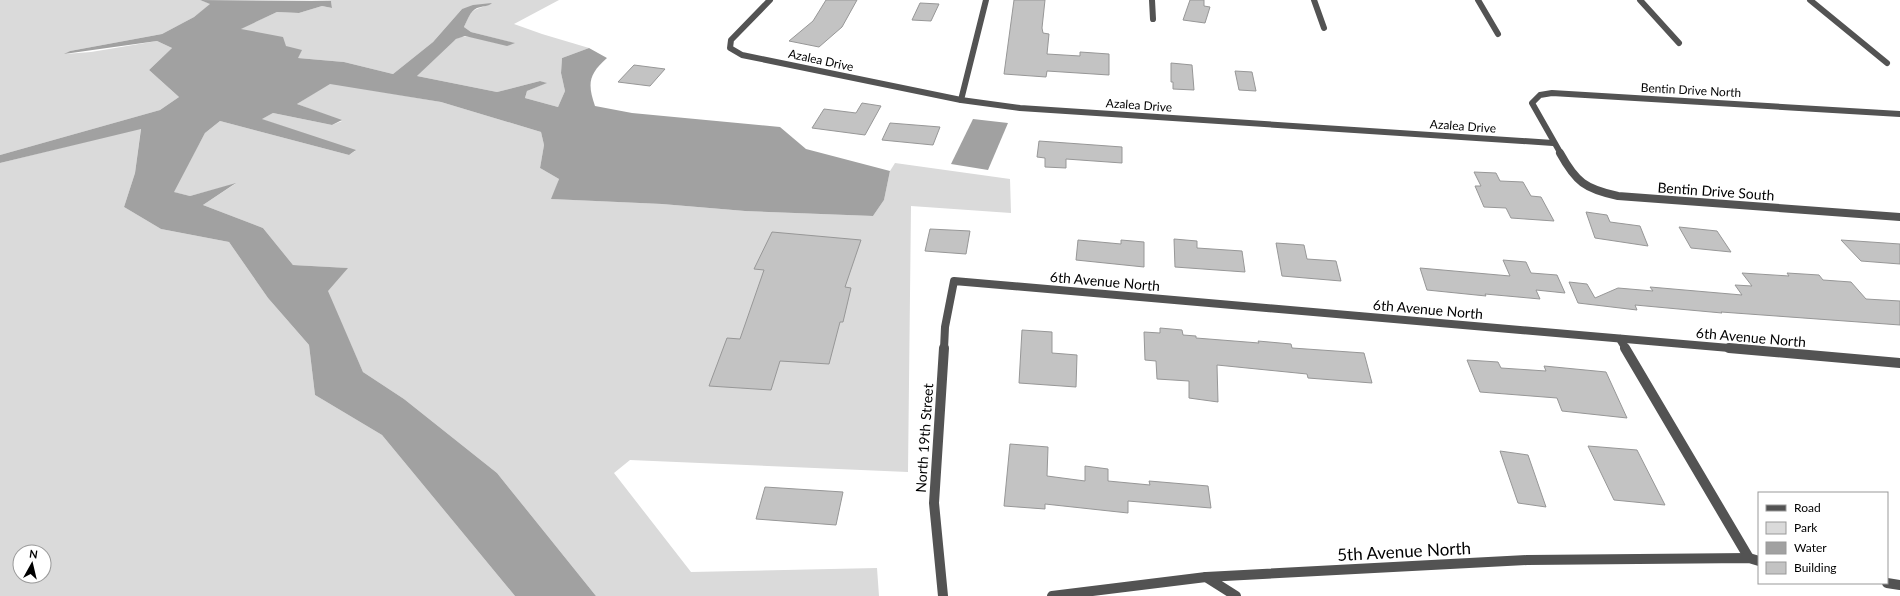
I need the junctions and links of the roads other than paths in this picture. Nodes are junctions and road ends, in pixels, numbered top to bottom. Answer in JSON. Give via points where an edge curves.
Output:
{"nodes":[{"id":1,"x":770,"y":0,"type":"edge"},
{"id":2,"x":986,"y":0,"type":"edge"},
{"id":3,"x":1152,"y":0,"type":"edge"},
{"id":4,"x":1314,"y":0,"type":"edge"},
{"id":5,"x":1478,"y":0,"type":"edge"},
{"id":6,"x":1640,"y":0,"type":"edge"},
{"id":7,"x":1810,"y":0,"type":"edge"},
{"id":8,"x":1154,"y":19,"type":"dead end"},
{"id":9,"x":1324,"y":28,"type":"dead end"},
{"id":10,"x":1498,"y":34,"type":"dead end"},
{"id":11,"x":1679,"y":44,"type":"dead end"},
{"id":12,"x":1887,"y":64,"type":"dead end"},
{"id":13,"x":961,"y":100,"type":"junction"},
{"id":14,"x":1900,"y":114,"type":"edge"},
{"id":15,"x":1553,"y":143,"type":"junction"},
{"id":16,"x":1900,"y":217,"type":"edge"},
{"id":17,"x":954,"y":281,"type":"joint"},
{"id":18,"x":1620,"y":339,"type":"junction"},
{"id":19,"x":1900,"y":363,"type":"edge"},
{"id":20,"x":1754,"y":560,"type":"edge"},
{"id":21,"x":1206,"y":577,"type":"junction"},
{"id":22,"x":1888,"y":583,"type":"edge"},
{"id":23,"x":1900,"y":585,"type":"edge"},
{"id":24,"x":943,"y":596,"type":"edge"},
{"id":25,"x":1052,"y":596,"type":"edge"},
{"id":26,"x":1236,"y":596,"type":"edge"}],
"edges":[{"from":1,"to":13,"type":"street","name":"Azalea Drive","via":[[731,40],[730,48],[742,55]]},
{"from":2,"to":13,"type":"street"},
{"from":3,"to":8,"type":"street"},
{"from":4,"to":9,"type":"street"},
{"from":5,"to":10,"type":"street"},
{"from":6,"to":11,"type":"street"},
{"from":7,"to":12,"type":"street"},
{"from":13,"to":15,"type":"street","name":"Azalea Drive","via":[[1020,108]]},
{"from":14,"to":15,"type":"street","name":"Bentin Drive North","via":[[1542,93],[1534,98],[1532,103]]},
{"from":15,"to":16,"type":"street","name":"Bentin Drive South","via":[[1572,174],[1581,183],[1612,196]]},
{"from":17,"to":18,"type":"street","name":"6th Avenue North"},
{"from":17,"to":24,"type":"street","name":"North 19th Street","via":[[945,327],[934,503]]},
{"from":18,"to":19,"type":"street","name":"6th Avenue North"},
{"from":18,"to":20,"type":"street"},
{"from":20,"to":21,"type":"street","name":"5th Avenue North","via":[[1527,560]]},
{"from":21,"to":25,"type":"street","name":"5th Avenue North"},
{"from":21,"to":26,"type":"street"},
{"from":22,"to":23,"type":"street"}]}
